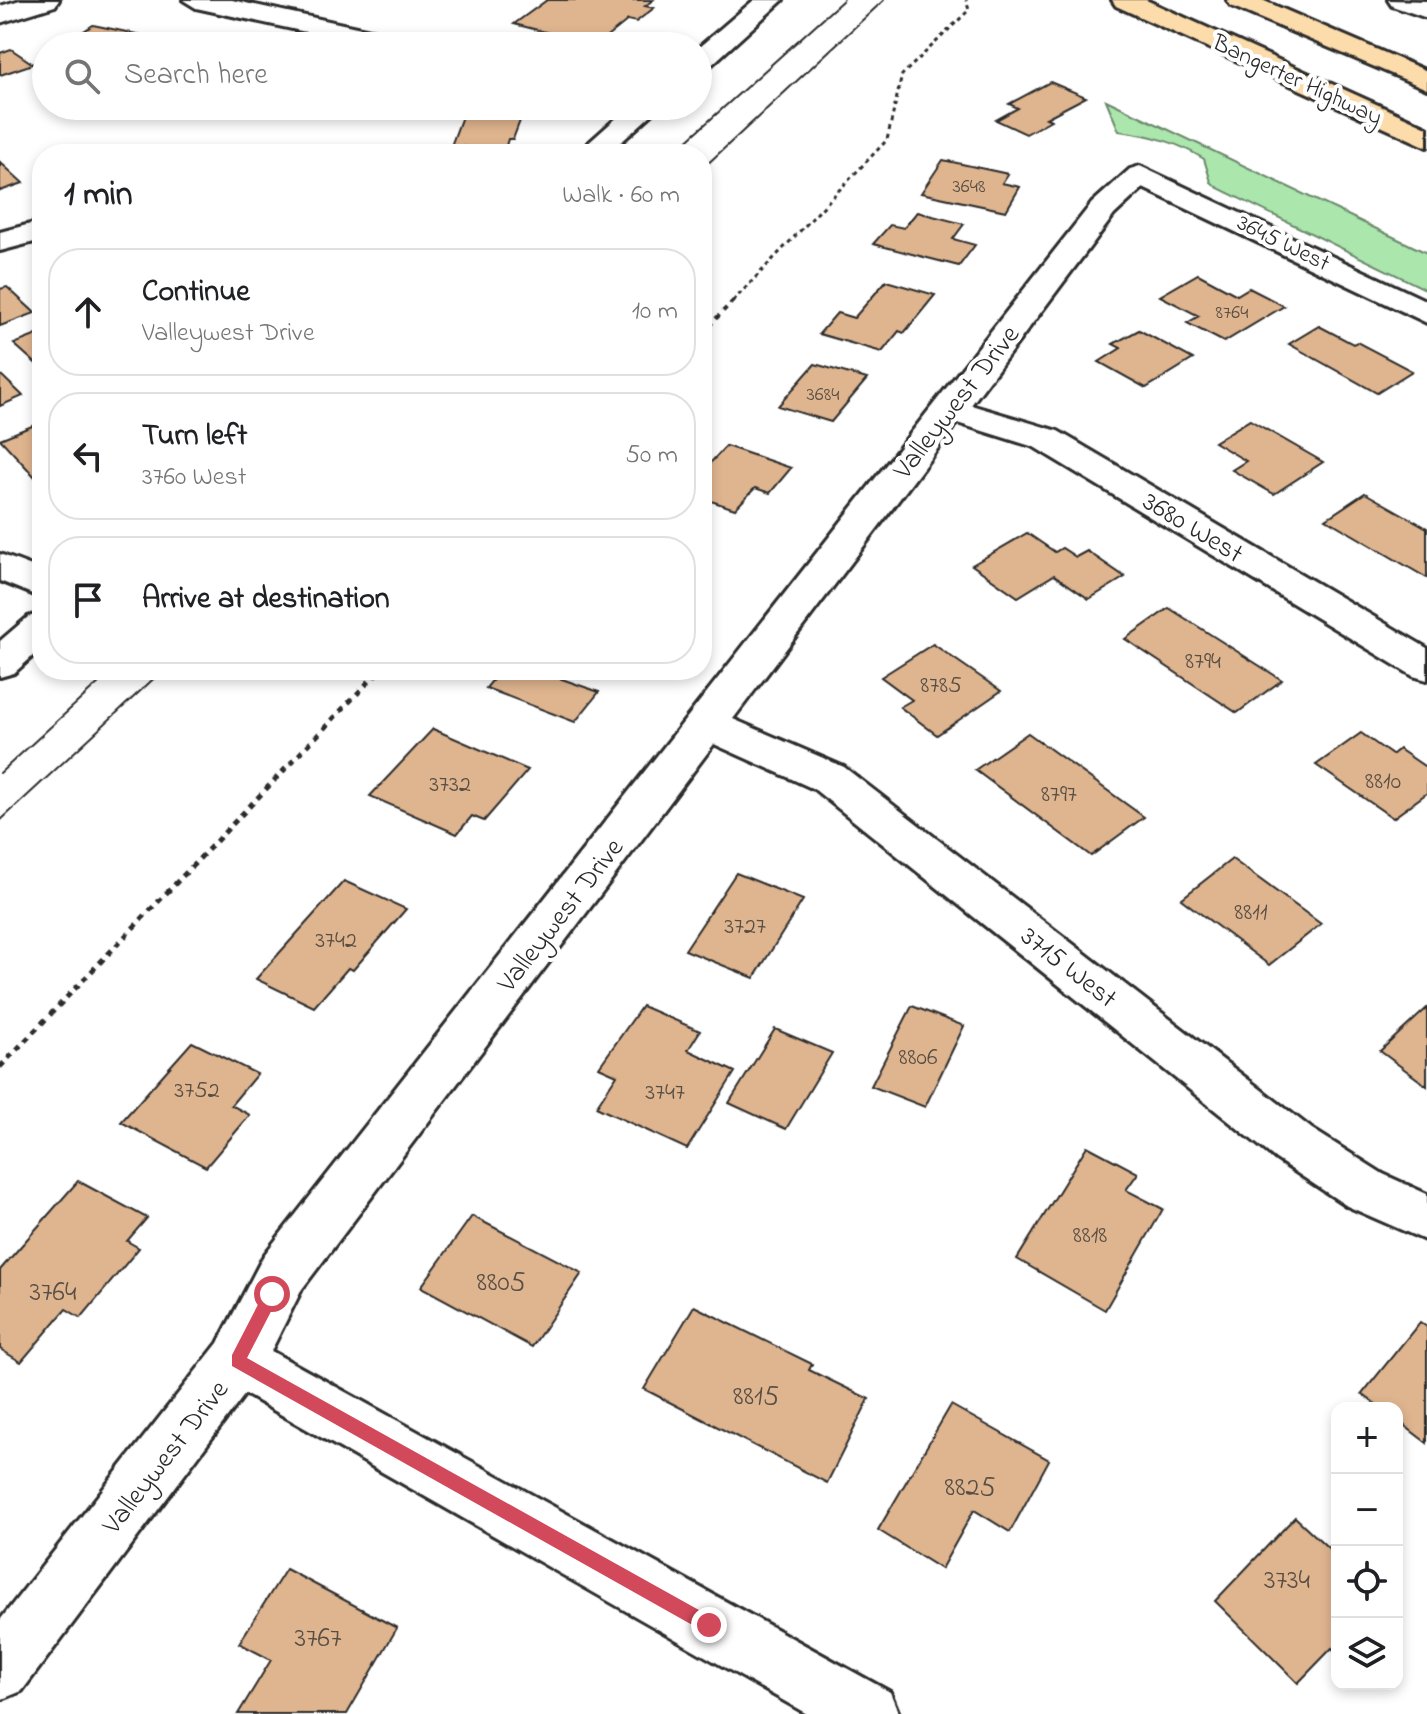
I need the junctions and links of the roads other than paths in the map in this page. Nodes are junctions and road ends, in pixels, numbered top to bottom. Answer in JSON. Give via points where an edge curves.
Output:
{"nodes":[{"id":1,"x":46,"y":0,"type":"edge"},
{"id":2,"x":196,"y":0,"type":"edge"},
{"id":3,"x":770,"y":0,"type":"edge"},
{"id":4,"x":1125,"y":0,"type":"edge"},
{"id":5,"x":1240,"y":0,"type":"edge"},
{"id":6,"x":1401,"y":0,"type":"edge"},
{"id":7,"x":1427,"y":10,"type":"edge"},
{"id":8,"x":0,"y":15,"type":"edge"},
{"id":9,"x":343,"y":32,"type":"edge"},
{"id":10,"x":712,"y":50,"type":"edge"},
{"id":11,"x":1390,"y":65,"type":"junction"},
{"id":12,"x":1427,"y":74,"type":"edge"},
{"id":13,"x":1427,"y":81,"type":"edge"},
{"id":14,"x":631,"y":120,"type":"edge"},
{"id":15,"x":1427,"y":138,"type":"edge"},
{"id":16,"x":603,"y":144,"type":"edge"},
{"id":17,"x":1140,"y":175,"type":"joint"},
{"id":18,"x":32,"y":233,"type":"edge"},
{"id":19,"x":0,"y":242,"type":"edge"},
{"id":20,"x":1427,"y":313,"type":"edge"},
{"id":21,"x":949,"y":409,"type":"junction"},
{"id":22,"x":0,"y":566,"type":"edge"},
{"id":23,"x":32,"y":580,"type":"edge"},
{"id":24,"x":32,"y":635,"type":"edge"},
{"id":25,"x":0,"y":663,"type":"edge"},
{"id":26,"x":1427,"y":666,"type":"edge"},
{"id":27,"x":707,"y":724,"type":"junction"},
{"id":28,"x":1427,"y":1218,"type":"edge"},
{"id":29,"x":237,"y":1361,"type":"junction"},
{"id":30,"x":0,"y":1669,"type":"edge"},
{"id":31,"x":868,"y":1714,"type":"edge"}],
"edges":[{"from":1,"to":8,"type":"street"},
{"from":2,"to":9,"type":"street"},
{"from":3,"to":10,"type":"street"},
{"from":4,"to":15,"type":"highway","name":"Bangerter Highway"},
{"from":5,"to":11,"type":"highway","name":"Bangerter Highway"},
{"from":6,"to":7,"type":"street"},
{"from":11,"to":12,"type":"highway"},
{"from":11,"to":13,"type":"highway","name":"Bangerter Highway"},
{"from":14,"to":16,"type":"street"},
{"from":17,"to":20,"type":"street","name":"3645 West"},
{"from":17,"to":21,"type":"street","name":"Valleywest Drive","via":[[1103,209]]},
{"from":18,"to":19,"type":"street"},
{"from":21,"to":26,"type":"street","name":"3680 West","via":[[1046,439]]},
{"from":21,"to":27,"type":"street","name":"Valleywest Drive"},
{"from":22,"to":23,"type":"street"},
{"from":24,"to":25,"type":"street"},
{"from":27,"to":28,"type":"street","name":"3715 West","via":[[829,778],[1294,1144],[1365,1190]]},
{"from":27,"to":29,"type":"street","name":"Valleywest Drive","via":[[283,1272]]},
{"from":29,"to":30,"type":"street","name":"Valleywest Drive"},
{"from":29,"to":31,"type":"street"}]}
